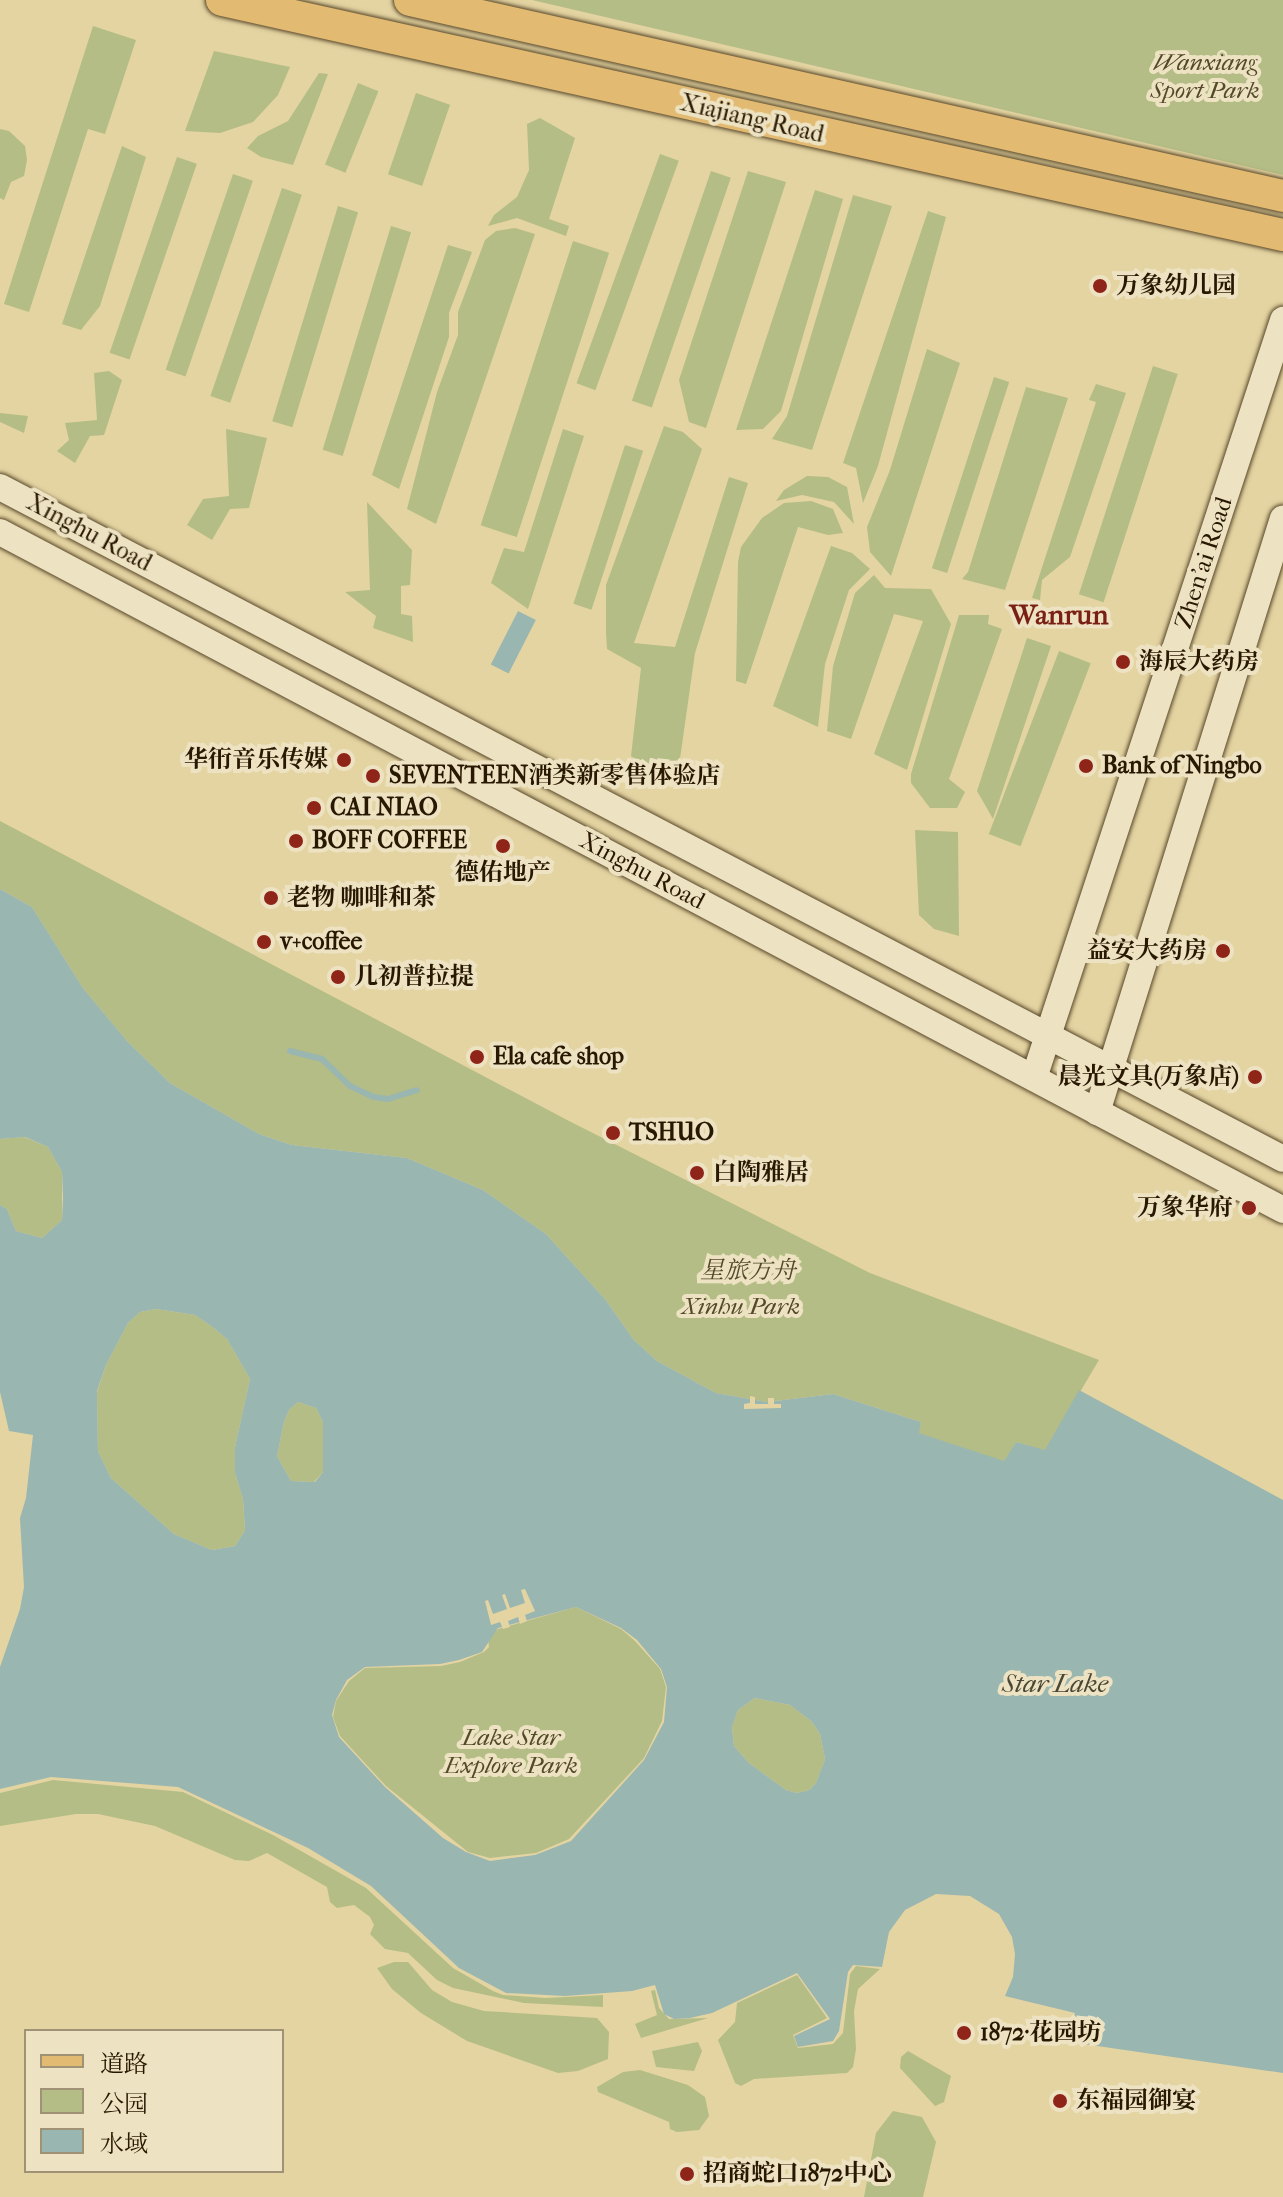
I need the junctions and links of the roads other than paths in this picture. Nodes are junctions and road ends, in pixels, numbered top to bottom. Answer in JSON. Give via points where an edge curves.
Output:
{"nodes":[{"id":1,"x":222,"y":0,"type":"edge"},
{"id":2,"x":410,"y":0,"type":"edge"},
{"id":3,"x":1283,"y":196,"type":"edge"},
{"id":4,"x":1283,"y":235,"type":"edge"},
{"id":5,"x":1283,"y":320,"type":"edge"},
{"id":6,"x":0,"y":487,"type":"edge"},
{"id":7,"x":1283,"y":518,"type":"edge"},
{"id":8,"x":0,"y":532,"type":"edge"},
{"id":9,"x":1048,"y":1036,"type":"junction"},
{"id":10,"x":1111,"y":1069,"type":"junction"},
{"id":11,"x":1034,"y":1078,"type":"junction"},
{"id":12,"x":1186,"y":1108,"type":"junction"},
{"id":13,"x":1097,"y":1112,"type":"junction"},
{"id":14,"x":1166,"y":1149,"type":"junction"},
{"id":15,"x":1283,"y":1159,"type":"edge"},
{"id":16,"x":1283,"y":1210,"type":"edge"}],
"edges":[{"from":1,"to":4,"type":"main road","name":"Xiajiang Road"},
{"from":2,"to":3,"type":"main road","name":"Xiajiang Road"},
{"from":5,"to":9,"type":"street","name":"Zhen'ai Road"},
{"from":6,"to":9,"type":"street","name":"Xinghu Road"},
{"from":7,"to":10,"type":"street"},
{"from":8,"to":11,"type":"street","name":"Xinghu Road"},
{"from":9,"to":10,"type":"street","name":"Xinghu Road"},
{"from":9,"to":11,"type":"street","name":"Zhen'ai Road"},
{"from":10,"to":12,"type":"street","name":"Xinghu Road"},
{"from":10,"to":13,"type":"street"},
{"from":11,"to":13,"type":"street","name":"Xinghu Road"},
{"from":12,"to":14,"type":"street"},
{"from":12,"to":15,"type":"street","name":"Xinghu Road"},
{"from":13,"to":14,"type":"street","name":"Xinghu Road"},
{"from":14,"to":16,"type":"street","name":"Xinghu Road"}]}
